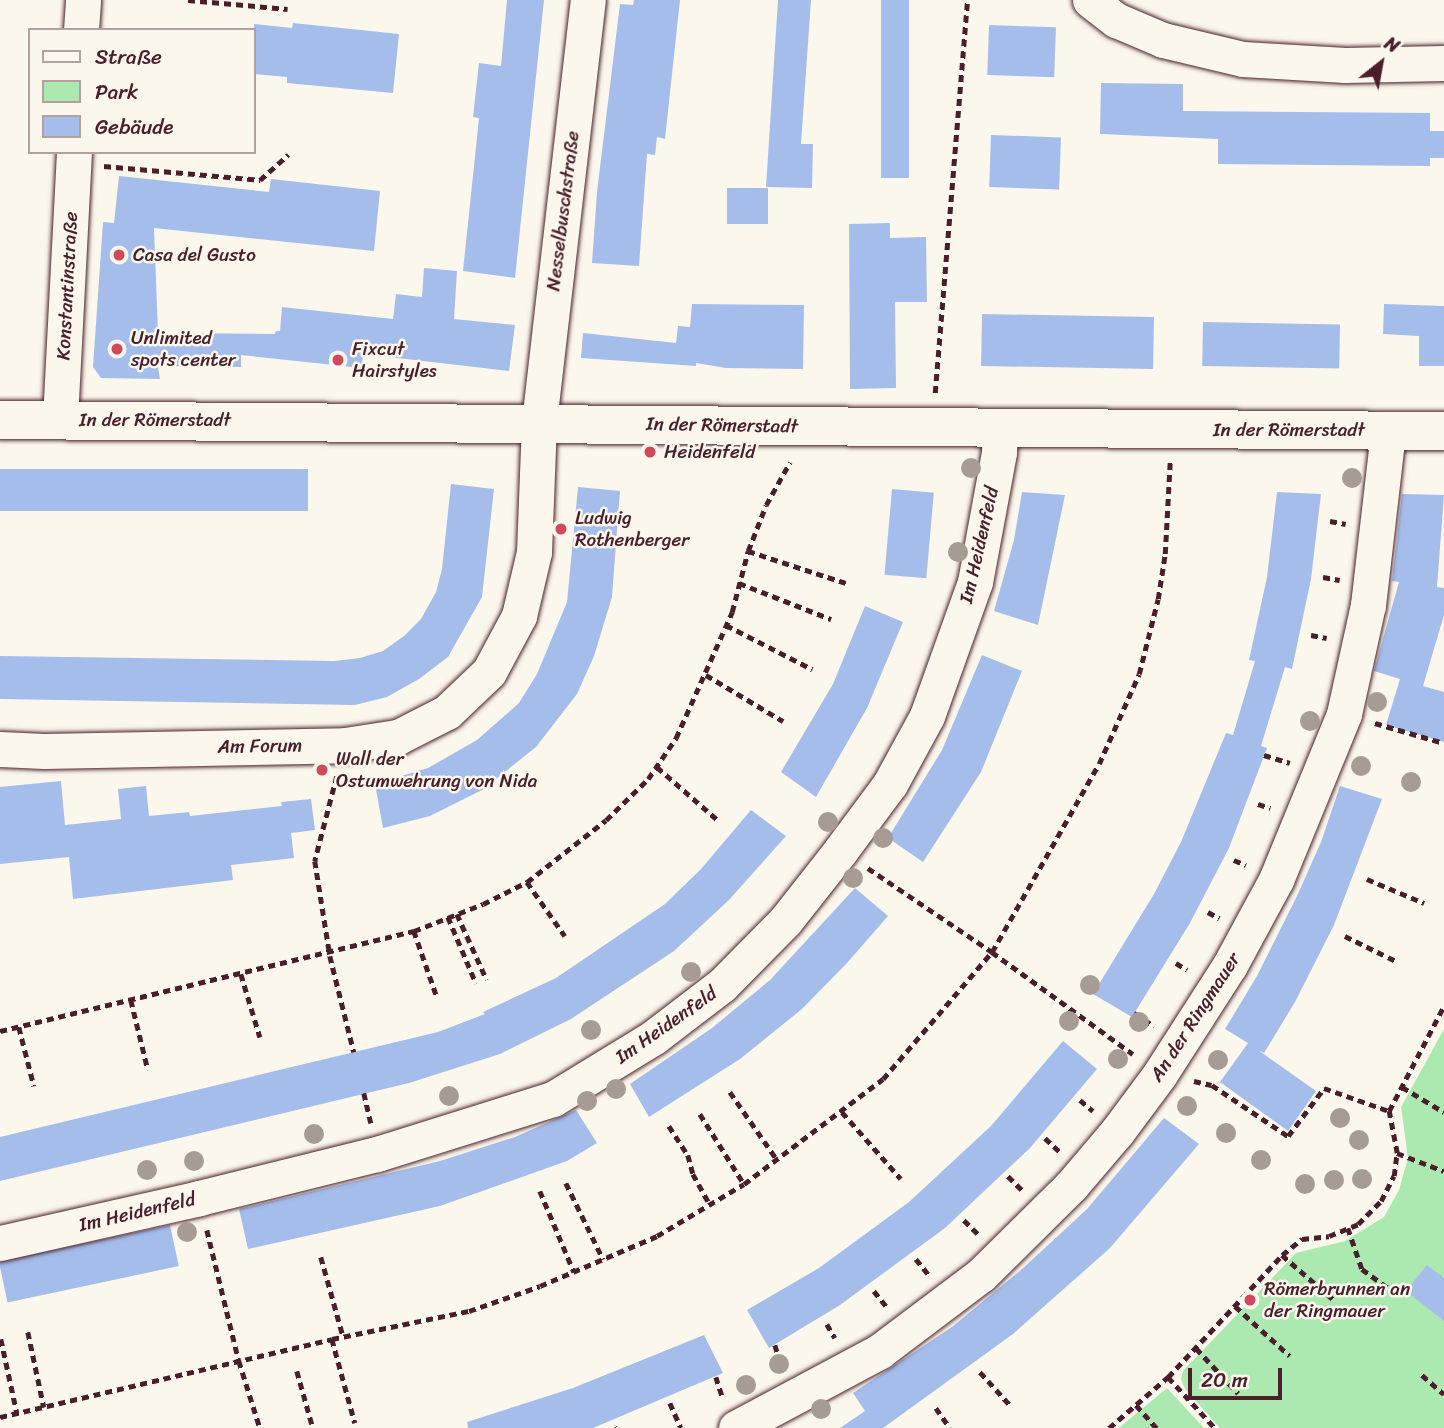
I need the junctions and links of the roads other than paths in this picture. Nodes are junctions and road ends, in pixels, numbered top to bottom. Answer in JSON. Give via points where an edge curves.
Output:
{"nodes":[{"id":1,"x":83,"y":0,"type":"edge"},
{"id":2,"x":588,"y":0,"type":"edge"},
{"id":3,"x":1090,"y":0,"type":"edge"},
{"id":4,"x":81,"y":28,"type":"edge"},
{"id":5,"x":1444,"y":63,"type":"edge"},
{"id":6,"x":89,"y":159,"type":"edge"},
{"id":7,"x":60,"y":419,"type":"junction"},
{"id":8,"x":0,"y":420,"type":"edge"},
{"id":9,"x":540,"y":422,"type":"junction"},
{"id":10,"x":1000,"y":429,"type":"junction"},
{"id":11,"x":1388,"y":431,"type":"junction"},
{"id":12,"x":1444,"y":431,"type":"edge"},
{"id":13,"x":0,"y":749,"type":"edge"},
{"id":14,"x":0,"y":1243,"type":"edge"},
{"id":15,"x":736,"y":1428,"type":"edge"}],
"edges":[{"from":1,"to":4,"type":"street"},
{"from":2,"to":9,"type":"street","name":"Nesselbuschstraße"},
{"from":3,"to":5,"type":"street","via":[[1116,20],[1163,40],[1243,59],[1345,65]]},
{"from":6,"to":7,"type":"street","name":"Konstantinstraße"},
{"from":7,"to":8,"type":"street","name":"In der Römerstadt"},
{"from":7,"to":9,"type":"street","name":"In der Römerstadt"},
{"from":9,"to":10,"type":"street","name":"In der Römerstadt"},
{"from":9,"to":13,"type":"street","name":"Am Forum","via":[[534,552],[519,616],[489,672],[447,712],[398,737],[345,745]]},
{"from":10,"to":11,"type":"street","name":"In der Römerstadt"},
{"from":10,"to":14,"type":"street","name":"Im Heidenfeld","via":[[975,582],[927,716],[890,784],[841,850],[786,920],[722,985],[654,1037],[553,1099],[377,1154]]},
{"from":11,"to":12,"type":"street","name":"In der Römerstadt"},
{"from":11,"to":15,"type":"street","name":"An der Ringmauer","via":[[1368,606],[1344,713],[1276,880],[1230,965],[1160,1074],[1071,1186],[981,1275],[880,1351]]}]}
